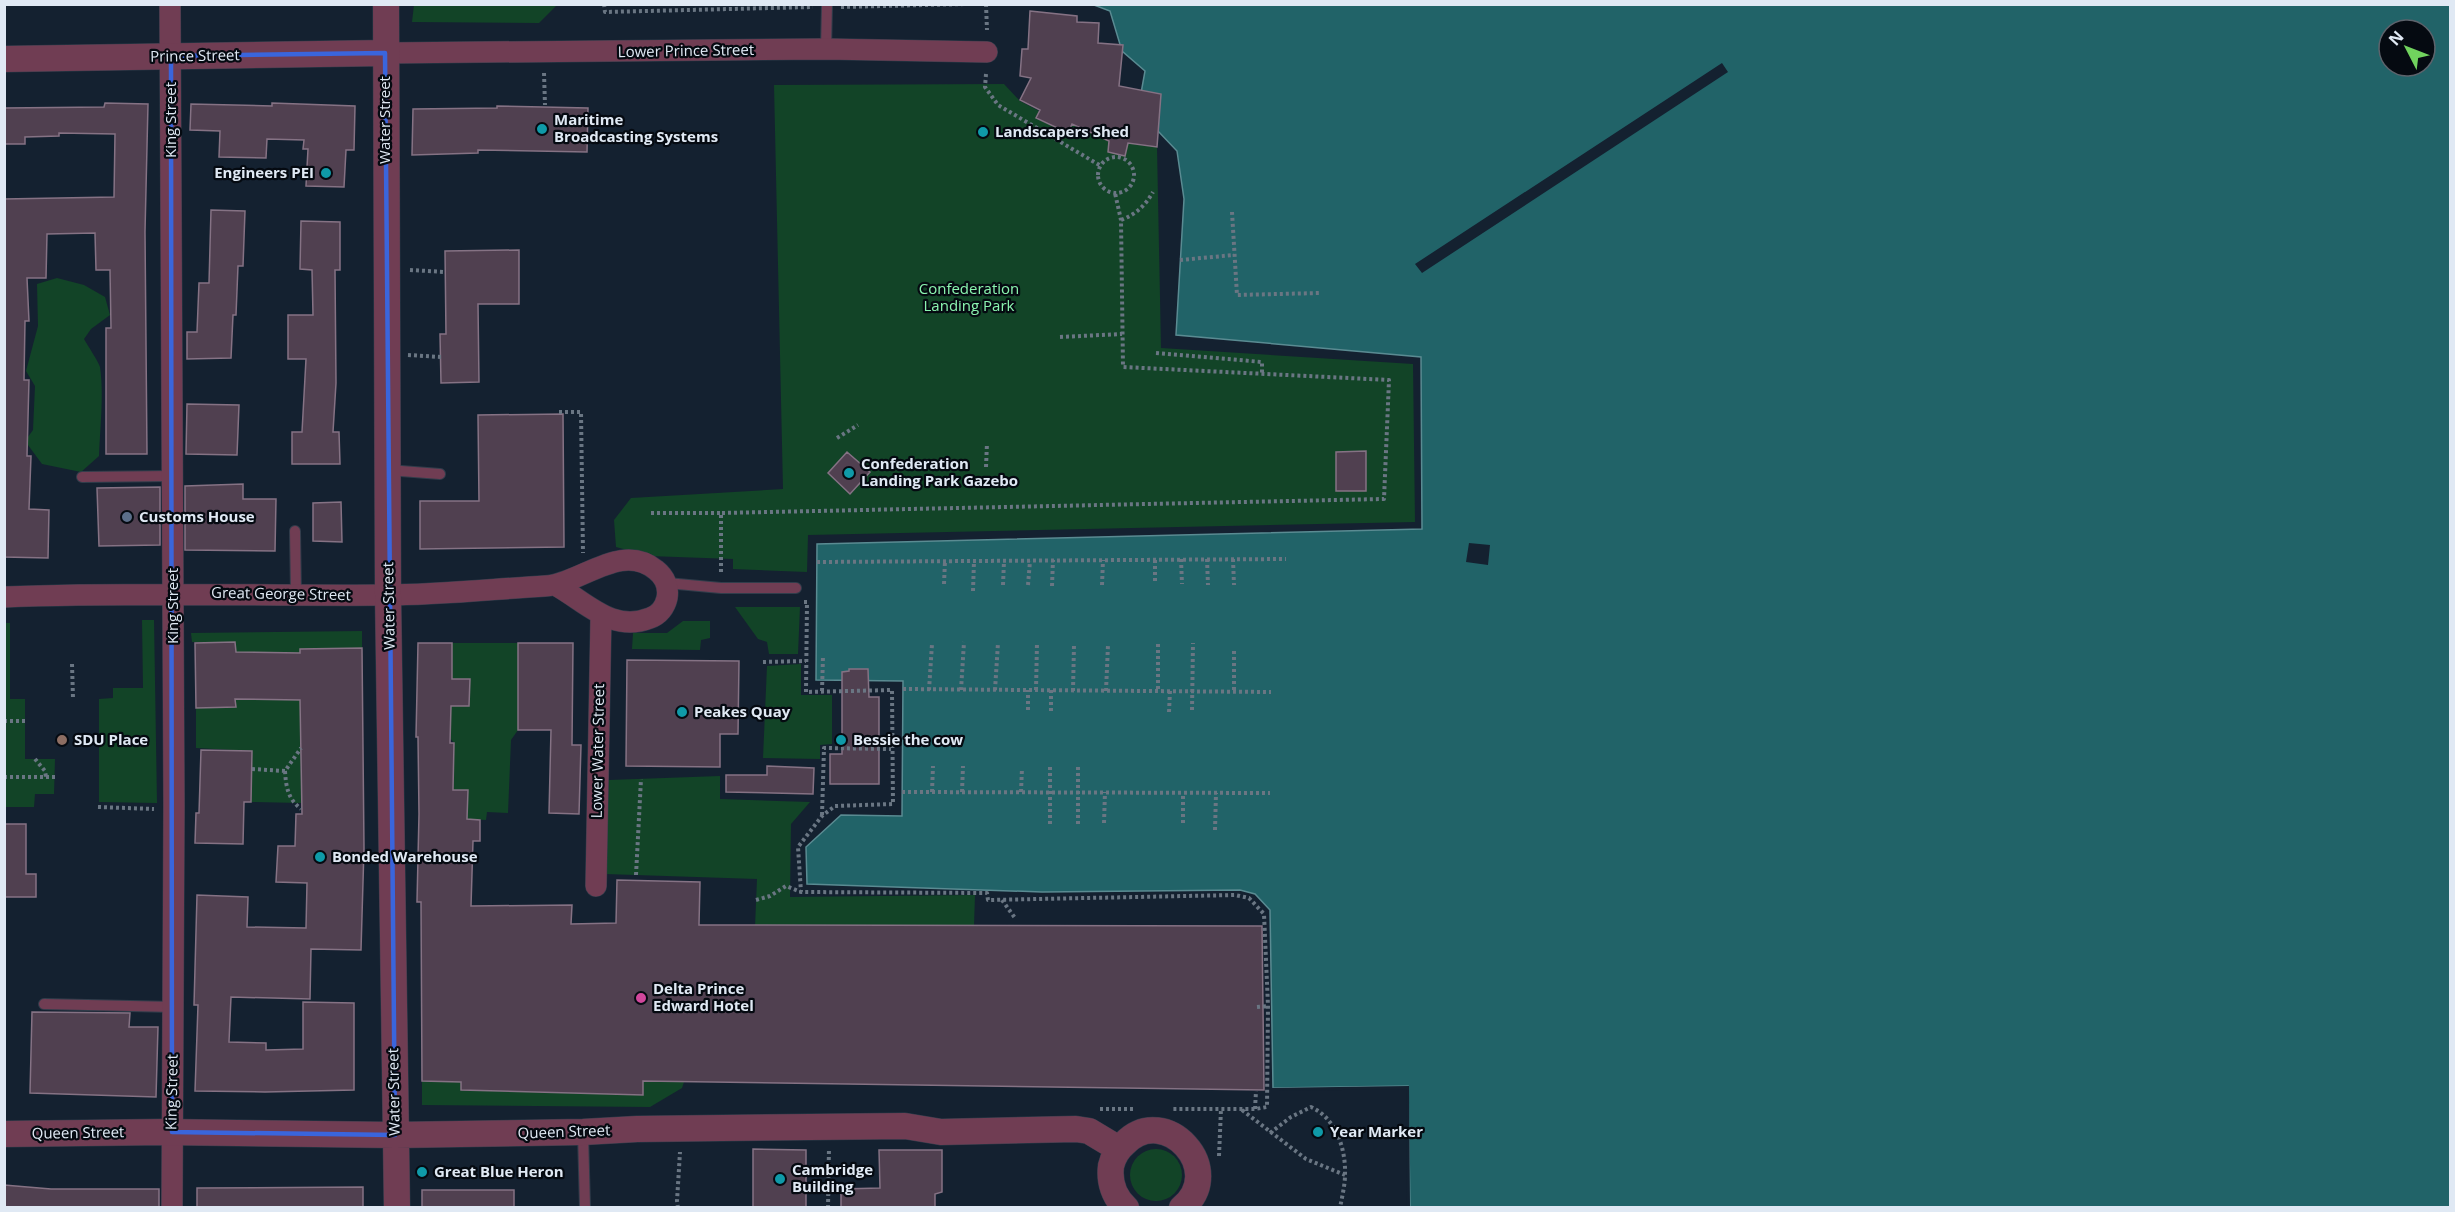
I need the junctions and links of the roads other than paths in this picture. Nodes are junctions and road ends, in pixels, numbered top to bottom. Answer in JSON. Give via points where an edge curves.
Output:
{"nodes":[{"id":1,"x":170,"y":4,"type":"edge"},
{"id":2,"x":386,"y":4,"type":"edge"},
{"id":3,"x":827,"y":6,"type":"edge"},
{"id":4,"x":826,"y":49,"type":"junction"},
{"id":5,"x":987,"y":52,"type":"dead end"},
{"id":6,"x":385,"y":53,"type":"junction"},
{"id":7,"x":171,"y":56,"type":"junction"},
{"id":8,"x":4,"y":59,"type":"edge"},
{"id":9,"x":387,"y":470,"type":"junction"},
{"id":10,"x":440,"y":474,"type":"dead end"},
{"id":11,"x":172,"y":476,"type":"junction"},
{"id":12,"x":82,"y":477,"type":"dead end"},
{"id":13,"x":295,"y":531,"type":"dead end"},
{"id":14,"x":667,"y":584,"type":"junction"},
{"id":15,"x":557,"y":586,"type":"junction"},
{"id":16,"x":796,"y":588,"type":"dead end"},
{"id":17,"x":172,"y":593,"type":"junction"},
{"id":18,"x":296,"y":594,"type":"junction"},
{"id":19,"x":388,"y":595,"type":"junction"},
{"id":20,"x":4,"y":597,"type":"edge"},
{"id":21,"x":601,"y":616,"type":"junction"},
{"id":22,"x":596,"y":886,"type":"dead end"},
{"id":23,"x":44,"y":1004,"type":"dead end"},
{"id":24,"x":174,"y":1007,"type":"junction"},
{"id":25,"x":172,"y":1132,"type":"junction"},
{"id":26,"x":583,"y":1132,"type":"junction"},
{"id":27,"x":4,"y":1134,"type":"edge"},
{"id":28,"x":395,"y":1135,"type":"junction"},
{"id":29,"x":1119,"y":1149,"type":"junction"},
{"id":30,"x":172,"y":1208,"type":"edge"},
{"id":31,"x":397,"y":1208,"type":"edge"},
{"id":32,"x":585,"y":1208,"type":"edge"},
{"id":33,"x":1126,"y":1208,"type":"edge"},
{"id":34,"x":1182,"y":1208,"type":"edge"}],
"edges":[{"from":1,"to":7,"type":"street","name":"King Street"},
{"from":2,"to":6,"type":"street","name":"Water Street"},
{"from":3,"to":4,"type":"lane"},
{"from":4,"to":5,"type":"street","name":"Lower Prince Street"},
{"from":4,"to":6,"type":"street","name":"Lower Prince Street"},
{"from":6,"to":7,"type":"street","name":"Prince Street"},
{"from":6,"to":9,"type":"street","name":"Water Street"},
{"from":7,"to":8,"type":"street","name":"Prince Street"},
{"from":7,"to":11,"type":"street","name":"King Street"},
{"from":9,"to":10,"type":"lane"},
{"from":9,"to":19,"type":"street","name":"Water Street"},
{"from":11,"to":12,"type":"lane"},
{"from":11,"to":17,"type":"street","name":"King Street"},
{"from":13,"to":18,"type":"lane"},
{"from":14,"to":15,"type":"street","name":"Great George Street","via":[[660,573],[640,561],[629,560],[608,564]]},
{"from":14,"to":16,"type":"lane"},
{"from":14,"to":21,"type":"street","via":[[667,598],[657,616],[630,623]]},
{"from":15,"to":19,"type":"street","name":"Great George Street"},
{"from":15,"to":21,"type":"street"},
{"from":17,"to":18,"type":"street","name":"Great George Street"},
{"from":17,"to":20,"type":"street","name":"Great George Street"},
{"from":17,"to":24,"type":"street","name":"King Street"},
{"from":18,"to":19,"type":"street","name":"Great George Street"},
{"from":19,"to":28,"type":"street","name":"Water Street"},
{"from":21,"to":22,"type":"street","name":"Lower Water Street"},
{"from":23,"to":24,"type":"lane"},
{"from":24,"to":25,"type":"street","name":"King Street"},
{"from":25,"to":27,"type":"street","name":"Queen Street"},
{"from":25,"to":28,"type":"street","name":"Queen Street"},
{"from":25,"to":30,"type":"street","name":"King Street"},
{"from":26,"to":28,"type":"street","name":"Queen Street"},
{"from":26,"to":29,"type":"street","name":"Queen Street","via":[[796,1126],[905,1126],[941,1132],[1077,1129],[1089,1131]]},
{"from":26,"to":32,"type":"lane"},
{"from":28,"to":31,"type":"street","name":"Water Street"},
{"from":29,"to":33,"type":"street","via":[[1110,1176],[1113,1190]]},
{"from":29,"to":34,"type":"street","via":[[1129,1139],[1149,1131],[1170,1134],[1183,1141],[1197,1165],[1197,1180],[1193,1194]]}]}
